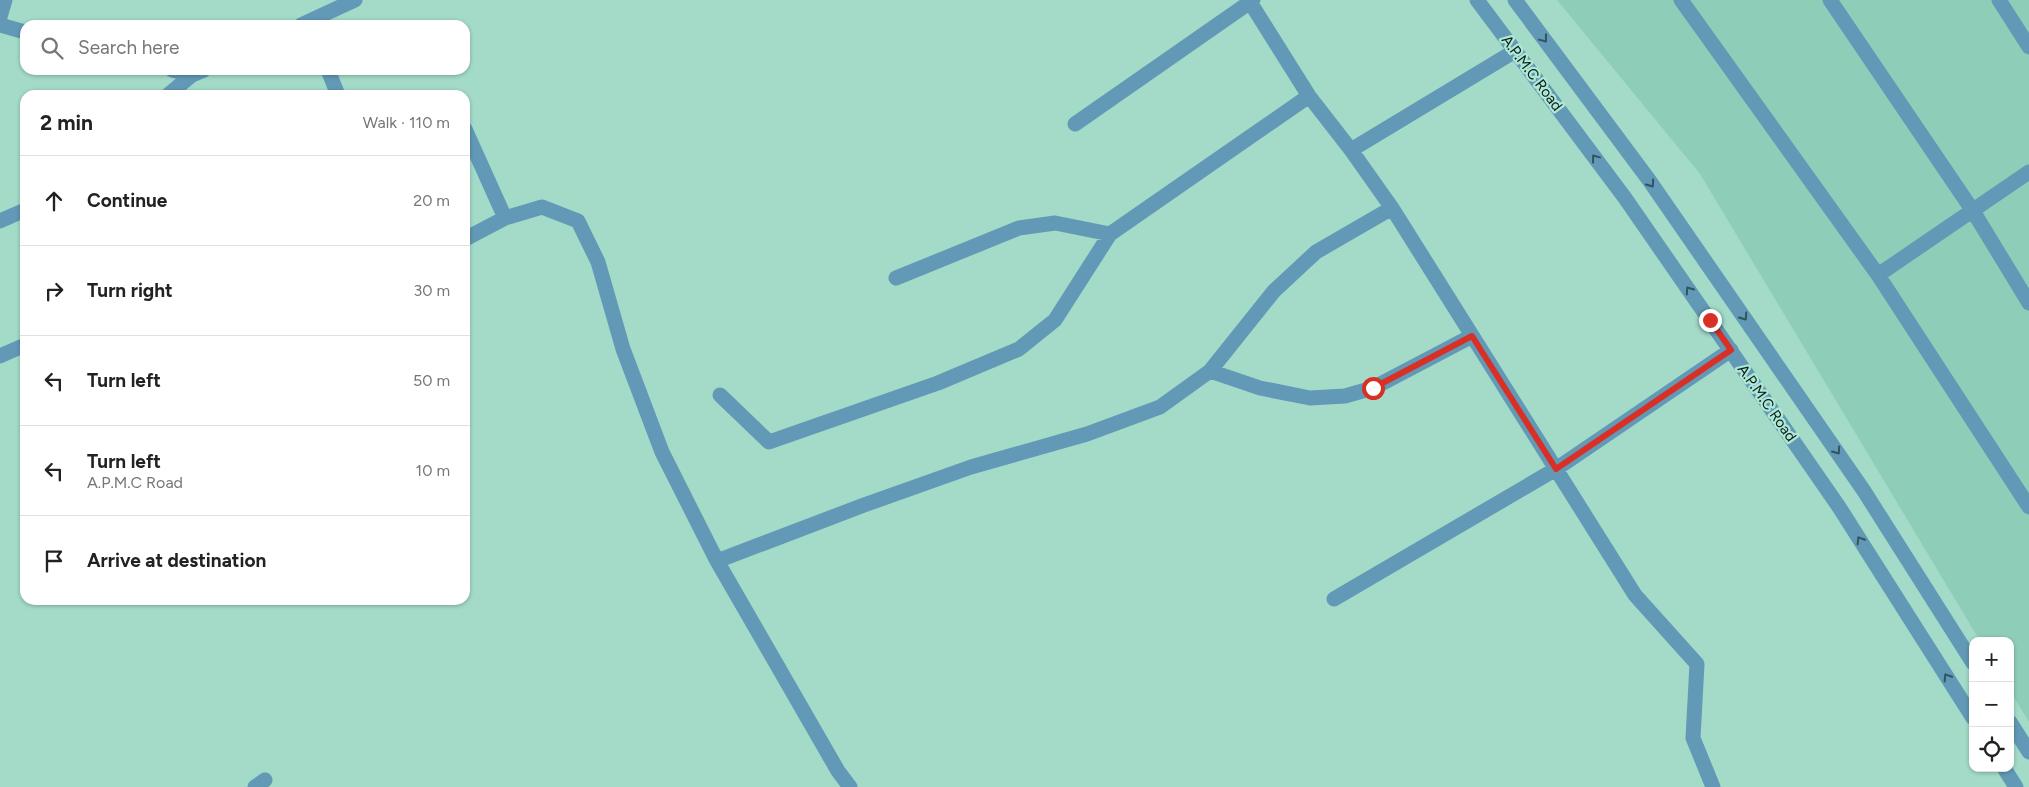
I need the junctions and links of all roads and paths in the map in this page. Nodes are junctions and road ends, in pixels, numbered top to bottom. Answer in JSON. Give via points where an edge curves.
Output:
{"nodes":[{"id":1,"x":5,"y":0,"type":"edge"},
{"id":2,"x":356,"y":0,"type":"edge"},
{"id":3,"x":1477,"y":0,"type":"edge"},
{"id":4,"x":1515,"y":0,"type":"edge"},
{"id":5,"x":1681,"y":0,"type":"edge"},
{"id":6,"x":1830,"y":0,"type":"edge"},
{"id":7,"x":1999,"y":0,"type":"edge"},
{"id":8,"x":1251,"y":1,"type":"edge"},
{"id":9,"x":0,"y":17,"type":"edge"},
{"id":10,"x":315,"y":20,"type":"edge"},
{"id":11,"x":0,"y":25,"type":"edge"},
{"id":12,"x":20,"y":31,"type":"edge"},
{"id":13,"x":2029,"y":47,"type":"edge"},
{"id":14,"x":1515,"y":51,"type":"junction"},
{"id":15,"x":195,"y":75,"type":"edge"},
{"id":16,"x":330,"y":75,"type":"edge"},
{"id":17,"x":175,"y":90,"type":"edge"},
{"id":18,"x":336,"y":90,"type":"edge"},
{"id":19,"x":1309,"y":96,"type":"junction"},
{"id":20,"x":1075,"y":124,"type":"dead end"},
{"id":21,"x":470,"y":140,"type":"edge"},
{"id":22,"x":1351,"y":150,"type":"junction"},
{"id":23,"x":2029,"y":172,"type":"edge"},
{"id":24,"x":1392,"y":208,"type":"junction"},
{"id":25,"x":1973,"y":211,"type":"junction"},
{"id":26,"x":20,"y":212,"type":"edge"},
{"id":27,"x":505,"y":218,"type":"junction"},
{"id":28,"x":0,"y":221,"type":"edge"},
{"id":29,"x":1110,"y":234,"type":"junction"},
{"id":30,"x":470,"y":236,"type":"edge"},
{"id":31,"x":1878,"y":275,"type":"junction"},
{"id":32,"x":896,"y":278,"type":"dead end"},
{"id":33,"x":2029,"y":303,"type":"edge"},
{"id":34,"x":1472,"y":336,"type":"junction"},
{"id":35,"x":20,"y":347,"type":"edge"},
{"id":36,"x":1731,"y":350,"type":"junction"},
{"id":37,"x":0,"y":356,"type":"edge"},
{"id":38,"x":1210,"y":371,"type":"junction"},
{"id":39,"x":720,"y":396,"type":"dead end"},
{"id":40,"x":1556,"y":469,"type":"junction"},
{"id":41,"x":2029,"y":507,"type":"edge"},
{"id":42,"x":718,"y":561,"type":"junction"},
{"id":43,"x":1334,"y":599,"type":"dead end"},
{"id":44,"x":1969,"y":656,"type":"edge"},
{"id":45,"x":1969,"y":712,"type":"edge"},
{"id":46,"x":2013,"y":727,"type":"edge"},
{"id":47,"x":2029,"y":752,"type":"edge"},
{"id":48,"x":2007,"y":772,"type":"edge"},
{"id":49,"x":850,"y":787,"type":"edge"},
{"id":50,"x":1712,"y":787,"type":"edge"},
{"id":51,"x":2016,"y":787,"type":"edge"}],
"edges":[{"from":1,"to":9,"type":"street"},
{"from":2,"to":10,"type":"street"},
{"from":3,"to":14,"type":"street","name":"A.P.M.C Road"},
{"from":4,"to":44,"type":"street","name":"A.P.M.C Road","one_way":true,"via":[[1649,180],[1853,474]]},
{"from":5,"to":31,"type":"street"},
{"from":6,"to":25,"type":"street"},
{"from":7,"to":13,"type":"street"},
{"from":8,"to":19,"type":"street"},
{"from":8,"to":20,"type":"street"},
{"from":11,"to":12,"type":"street"},
{"from":14,"to":22,"type":"street"},
{"from":36,"to":14,"type":"street","name":"A.P.M.C Road","one_way":true,"via":[[1625,198]]},
{"from":15,"to":17,"type":"street"},
{"from":16,"to":18,"type":"street"},
{"from":19,"to":22,"type":"street"},
{"from":19,"to":29,"type":"street"},
{"from":21,"to":27,"type":"street"},
{"from":22,"to":24,"type":"street"},
{"from":23,"to":25,"type":"street"},
{"from":24,"to":34,"type":"street"},
{"from":24,"to":38,"type":"street","via":[[1316,252],[1274,292]]},
{"from":25,"to":31,"type":"street"},
{"from":25,"to":33,"type":"street"},
{"from":26,"to":28,"type":"street"},
{"from":27,"to":30,"type":"street"},
{"from":27,"to":42,"type":"street","via":[[542,208],[578,221],[598,262],[624,349],[662,452]]},
{"from":29,"to":32,"type":"street","via":[[1055,224],[1019,228]]},
{"from":29,"to":39,"type":"street","via":[[1055,320],[1019,349],[938,383],[769,442]]},
{"from":31,"to":41,"type":"street"},
{"from":34,"to":38,"type":"street","via":[[1373,388],[1345,396],[1310,398],[1260,388]]},
{"from":34,"to":40,"type":"street"},
{"from":35,"to":37,"type":"street"},
{"from":36,"to":40,"type":"street"},
{"from":45,"to":36,"type":"street","name":"A.P.M.C Road","one_way":true,"via":[[1840,507]]},
{"from":38,"to":42,"type":"street","via":[[1160,407],[1087,434],[971,468],[864,505]]},
{"from":40,"to":43,"type":"street"},
{"from":40,"to":50,"type":"street","via":[[1635,595],[1697,664],[1693,738]]},
{"from":42,"to":49,"type":"street"},
{"from":46,"to":47,"type":"street"},
{"from":48,"to":51,"type":"street"}]}
